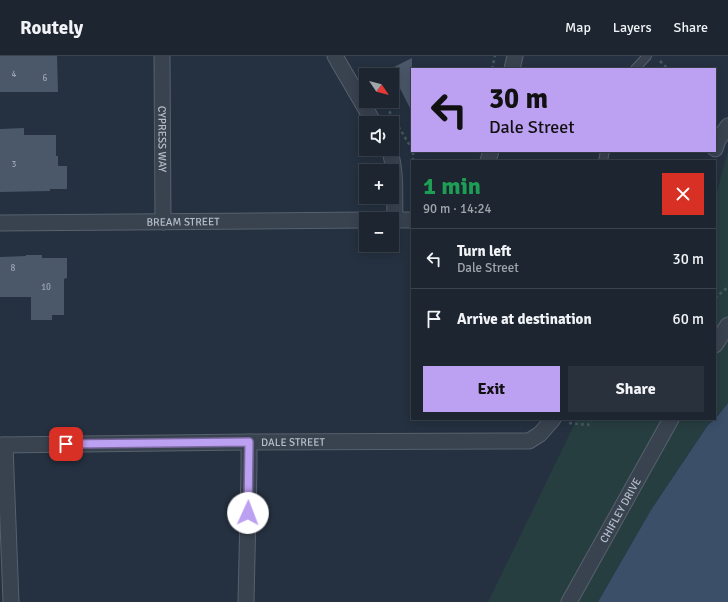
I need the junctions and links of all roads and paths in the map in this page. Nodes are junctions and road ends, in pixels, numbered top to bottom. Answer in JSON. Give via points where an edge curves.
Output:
{"nodes":[{"id":1,"x":162,"y":56,"type":"edge"},
{"id":2,"x":335,"y":56,"type":"edge"},
{"id":3,"x":496,"y":56,"type":"edge"},
{"id":4,"x":515,"y":56,"type":"edge"},
{"id":5,"x":646,"y":56,"type":"edge"},
{"id":6,"x":492,"y":68,"type":"edge"},
{"id":7,"x":512,"y":68,"type":"edge"},
{"id":8,"x":636,"y":68,"type":"edge"},
{"id":9,"x":387,"y":108,"type":"edge"},
{"id":10,"x":370,"y":116,"type":"edge"},
{"id":11,"x":728,"y":126,"type":"edge"},
{"id":12,"x":716,"y":147,"type":"edge"},
{"id":13,"x":411,"y":148,"type":"edge"},
{"id":14,"x":392,"y":156,"type":"edge"},
{"id":15,"x":393,"y":212,"type":"edge"},
{"id":16,"x":359,"y":220,"type":"edge"},
{"id":17,"x":399,"y":220,"type":"edge"},
{"id":18,"x":411,"y":220,"type":"edge"},
{"id":19,"x":163,"y":222,"type":"junction"},
{"id":20,"x":0,"y":223,"type":"edge"},
{"id":21,"x":728,"y":287,"type":"edge"},
{"id":22,"x":716,"y":297,"type":"edge"},
{"id":23,"x":728,"y":325,"type":"edge"},
{"id":24,"x":716,"y":343,"type":"edge"},
{"id":25,"x":552,"y":420,"type":"edge"},
{"id":26,"x":591,"y":420,"type":"edge"},
{"id":27,"x":670,"y":420,"type":"edge"},
{"id":28,"x":249,"y":442,"type":"junction"},
{"id":29,"x":2,"y":445,"type":"edge"},
{"id":30,"x":11,"y":602,"type":"edge"},
{"id":31,"x":246,"y":602,"type":"edge"},
{"id":32,"x":569,"y":602,"type":"edge"}],
"edges":[{"from":1,"to":19,"type":"street","name":"CYPRESS WAY"},
{"from":2,"to":10,"type":"street"},
{"from":3,"to":6,"type":"path"},
{"from":4,"to":7,"type":"street"},
{"from":5,"to":8,"type":"lane"},
{"from":9,"to":13,"type":"path"},
{"from":11,"to":12,"type":"street"},
{"from":14,"to":15,"type":"street"},
{"from":16,"to":19,"type":"street","name":"BREAM STREET"},
{"from":17,"to":18,"type":"street"},
{"from":19,"to":20,"type":"street","name":"BREAM STREET"},
{"from":21,"to":22,"type":"path"},
{"from":23,"to":24,"type":"street"},
{"from":25,"to":26,"type":"path","via":[[588,425]]},
{"from":25,"to":28,"type":"street","name":"DALE STREET","via":[[540,434],[529,441]]},
{"from":27,"to":32,"type":"street","name":"CHIFLEY DRIVE"},
{"from":28,"to":29,"type":"street","name":"DALE STREET"},
{"from":28,"to":31,"type":"street"},
{"from":29,"to":30,"type":"street"}]}
